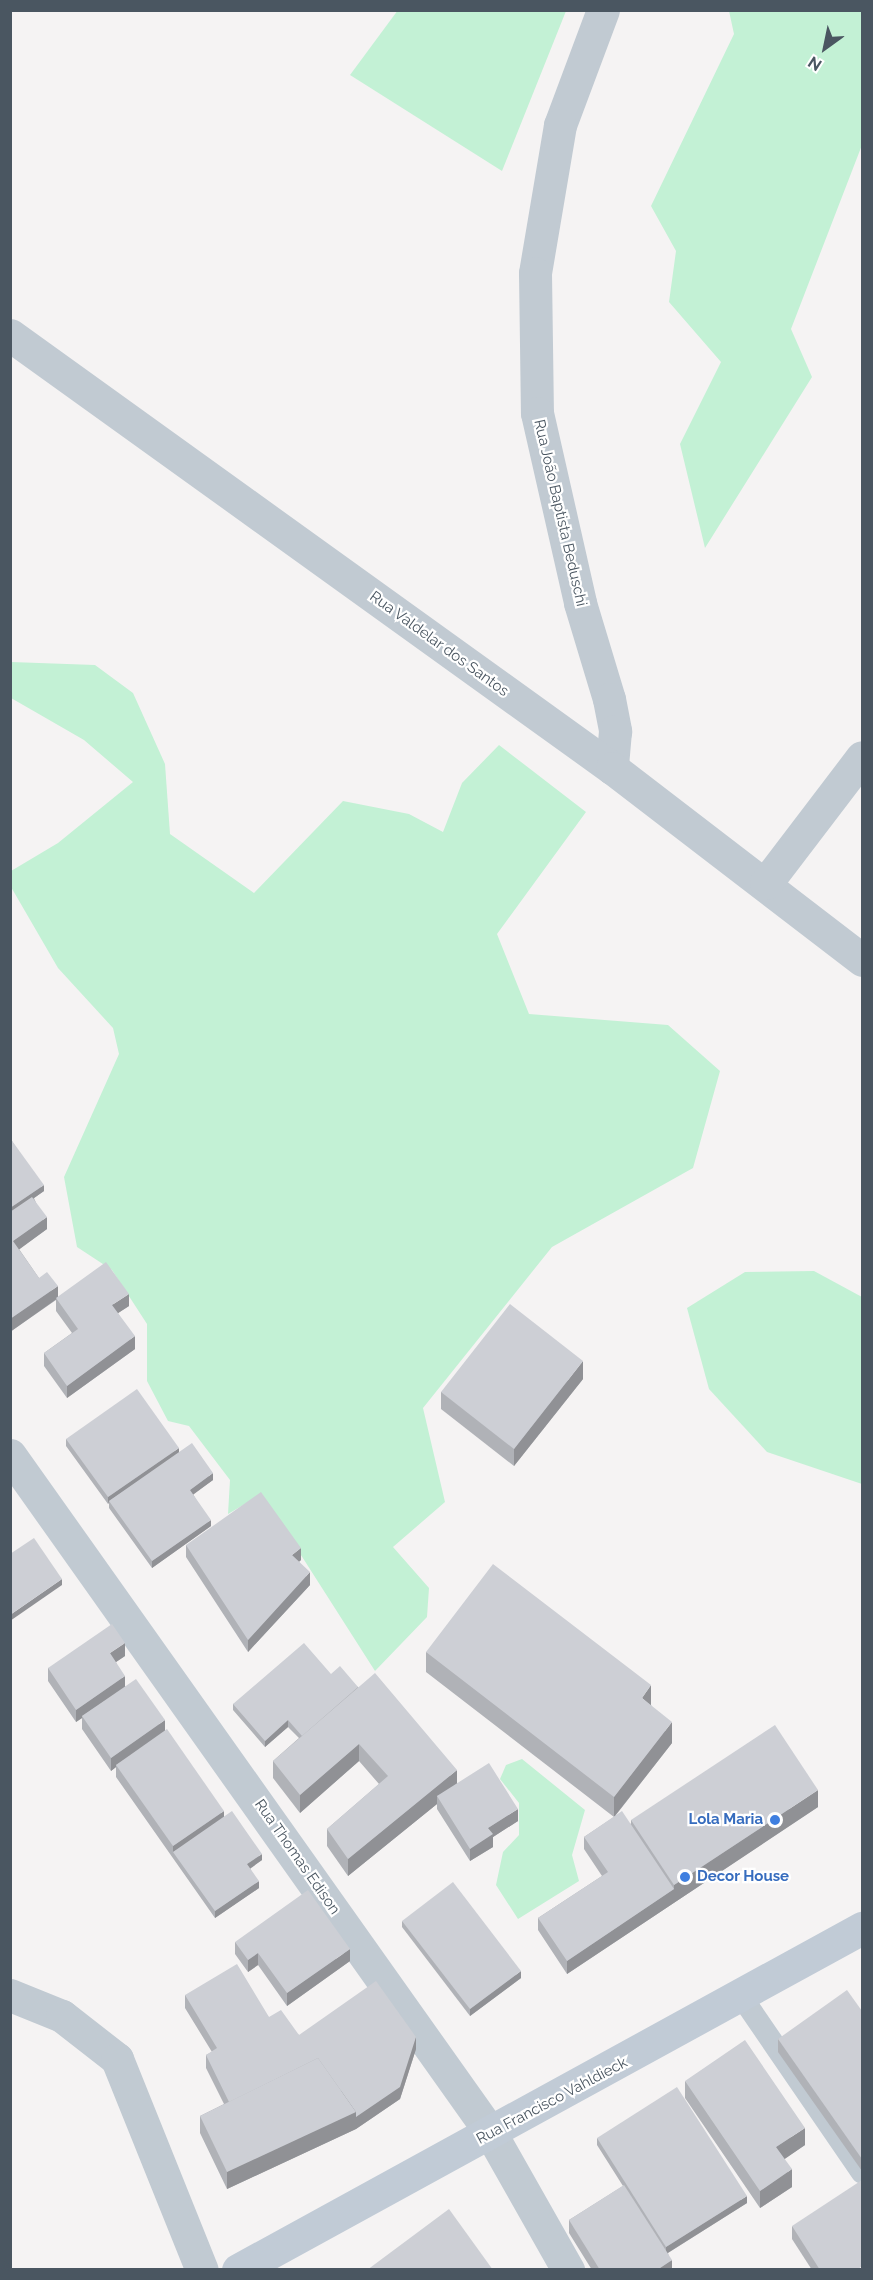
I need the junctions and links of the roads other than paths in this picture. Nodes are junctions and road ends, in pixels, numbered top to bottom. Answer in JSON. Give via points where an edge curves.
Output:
{"nodes":[{"id":1,"x":603,"y":10,"type":"edge"},
{"id":2,"x":10,"y":335,"type":"edge"},
{"id":3,"x":862,"y":757,"type":"edge"},
{"id":4,"x":612,"y":768,"type":"junction"},
{"id":5,"x":766,"y":883,"type":"junction"},
{"id":6,"x":862,"y":960,"type":"edge"},
{"id":7,"x":10,"y":1455,"type":"edge"},
{"id":8,"x":862,"y":1928,"type":"edge"},
{"id":9,"x":10,"y":1995,"type":"edge"},
{"id":10,"x":741,"y":1996,"type":"junction"},
{"id":11,"x":490,"y":2132,"type":"junction"},
{"id":12,"x":862,"y":2173,"type":"edge"},
{"id":13,"x":202,"y":2270,"type":"edge"},
{"id":14,"x":238,"y":2270,"type":"edge"},
{"id":15,"x":568,"y":2270,"type":"edge"}],
"edges":[{"from":1,"to":4,"type":"street","name":"Rua João Baptista Beduschi","via":[[560,125],[535,273],[537,412],[580,603],[609,699],[615,731]]},
{"from":2,"to":4,"type":"street","name":"Rua Valdelar dos Santos"},
{"from":3,"to":5,"type":"street"},
{"from":4,"to":5,"type":"street","name":"Rua Valdelar dos Santos"},
{"from":5,"to":6,"type":"street","name":"Rua Valdelar dos Santos"},
{"from":7,"to":11,"type":"street","name":"Rua Thomas Edison"},
{"from":8,"to":10,"type":"main road","name":"Rua Francisco Vahldieck"},
{"from":9,"to":13,"type":"street","via":[[62,2016],[117,2059]]},
{"from":10,"to":11,"type":"main road","name":"Rua Francisco Vahldieck"},
{"from":10,"to":12,"type":"lane"},
{"from":11,"to":14,"type":"main road","name":"Rua Francisco Vahldieck"},
{"from":11,"to":15,"type":"street","name":"Rua Thomas Edison"}]}
